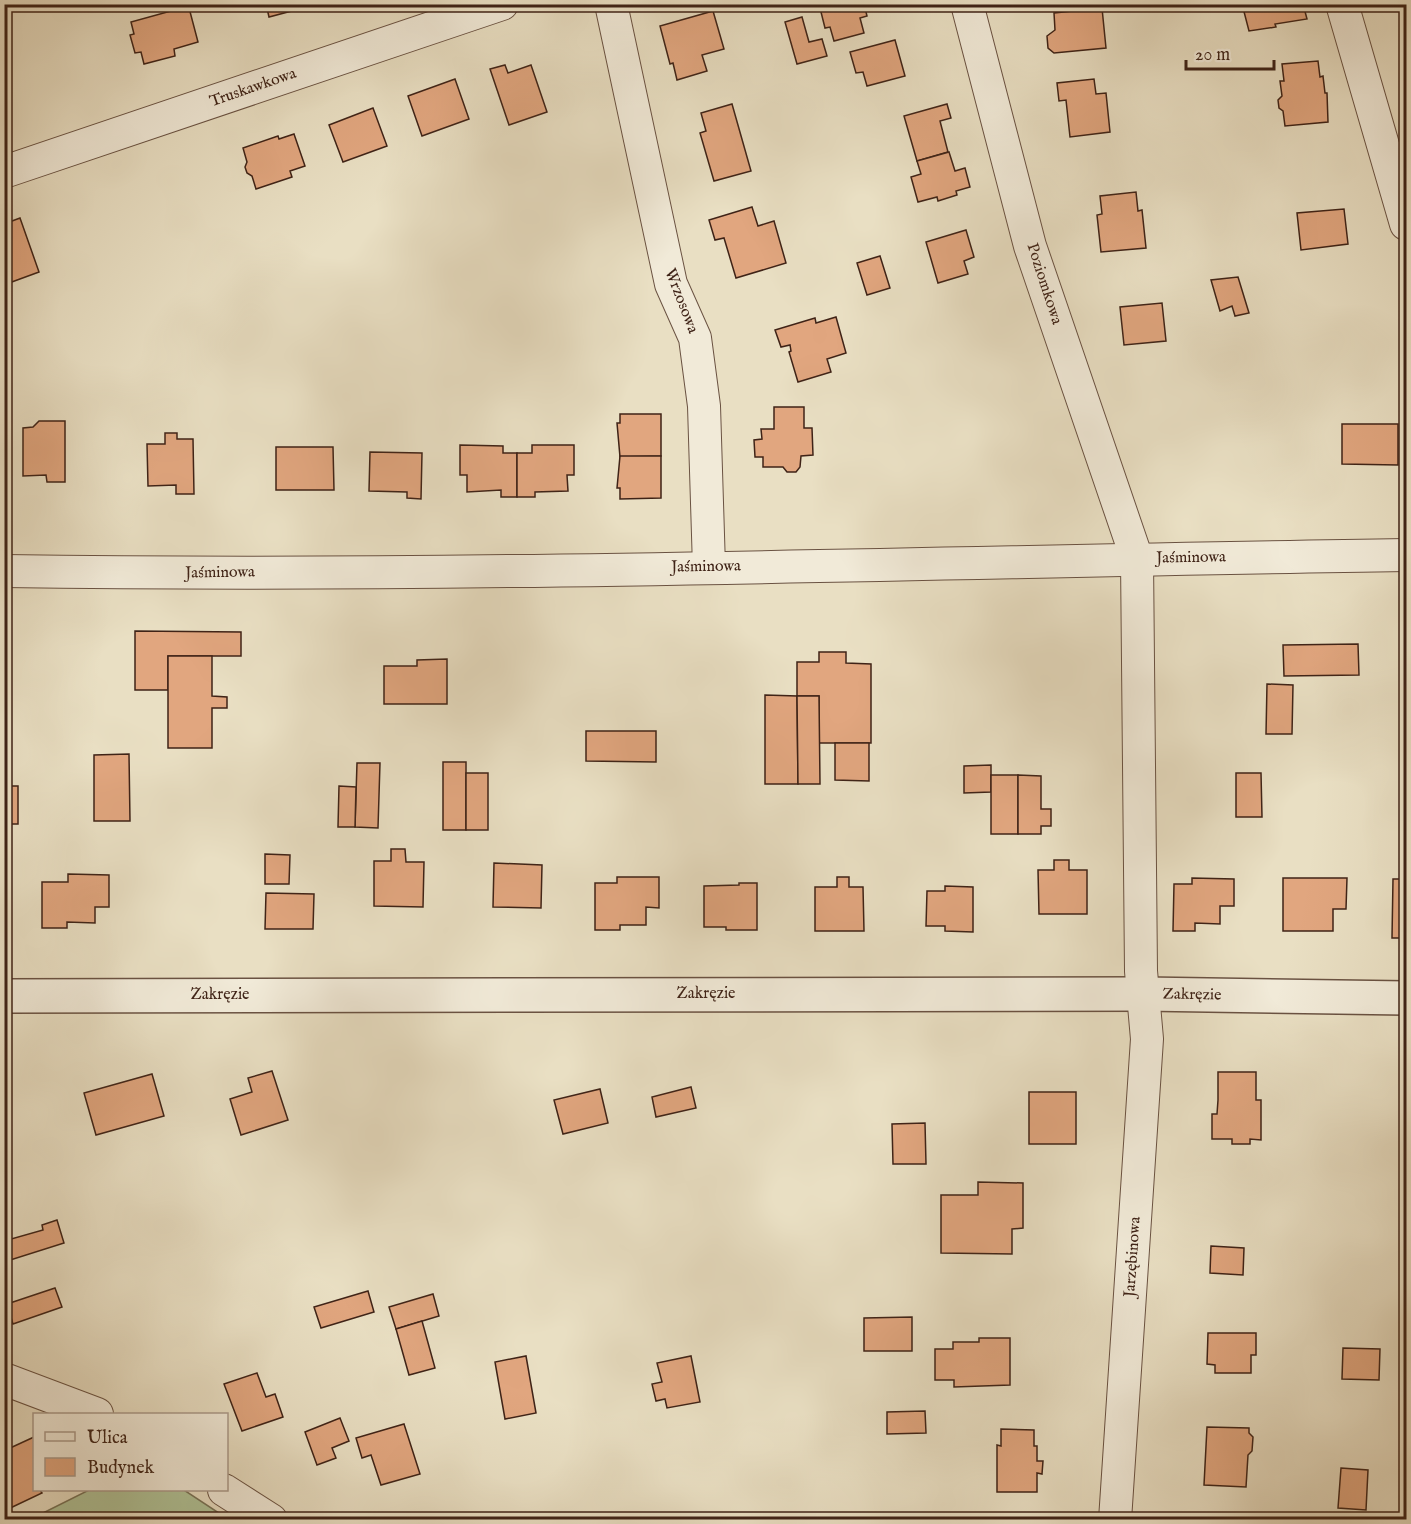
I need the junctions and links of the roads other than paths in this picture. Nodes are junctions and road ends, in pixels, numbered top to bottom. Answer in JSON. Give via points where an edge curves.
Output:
{"nodes":[{"id":1,"x":502,"y":4,"type":"edge"},
{"id":2,"x":611,"y":4,"type":"edge"},
{"id":3,"x":967,"y":4,"type":"edge"},
{"id":4,"x":1342,"y":4,"type":"edge"},
{"id":5,"x":4,"y":172,"type":"edge"},
{"id":6,"x":1407,"y":224,"type":"edge"},
{"id":7,"x":1407,"y":555,"type":"edge"},
{"id":8,"x":1137,"y":559,"type":"junction"},
{"id":9,"x":709,"y":567,"type":"junction"},
{"id":10,"x":4,"y":571,"type":"edge"},
{"id":11,"x":1144,"y":994,"type":"junction"},
{"id":12,"x":4,"y":996,"type":"edge"},
{"id":13,"x":1407,"y":998,"type":"edge"},
{"id":14,"x":4,"y":1378,"type":"edge"},
{"id":15,"x":94,"y":1413,"type":"edge"},
{"id":16,"x":226,"y":1491,"type":"edge"},
{"id":17,"x":272,"y":1520,"type":"edge"},
{"id":18,"x":1115,"y":1520,"type":"edge"}],
"edges":[{"from":1,"to":5,"type":"street","name":"Truskawkowa"},
{"from":2,"to":9,"type":"street","name":"Wrzosowa","via":[[671,284],[695,338],[704,406]]},
{"from":3,"to":8,"type":"street","name":"Poziomkowa","via":[[1030,246]]},
{"from":4,"to":6,"type":"street"},
{"from":7,"to":8,"type":"street","name":"Jaśminowa"},
{"from":8,"to":9,"type":"street","name":"Jaśminowa"},
{"from":8,"to":11,"type":"street","name":"Poziomkowa"},
{"from":9,"to":10,"type":"street","name":"Jaśminowa"},
{"from":11,"to":12,"type":"street","name":"Zakręzie"},
{"from":11,"to":13,"type":"street","name":"Zakręzie"},
{"from":11,"to":18,"type":"street","name":"Jarzębinowa","via":[[1147,1039]]},
{"from":14,"to":15,"type":"street"},
{"from":16,"to":17,"type":"street"}]}
